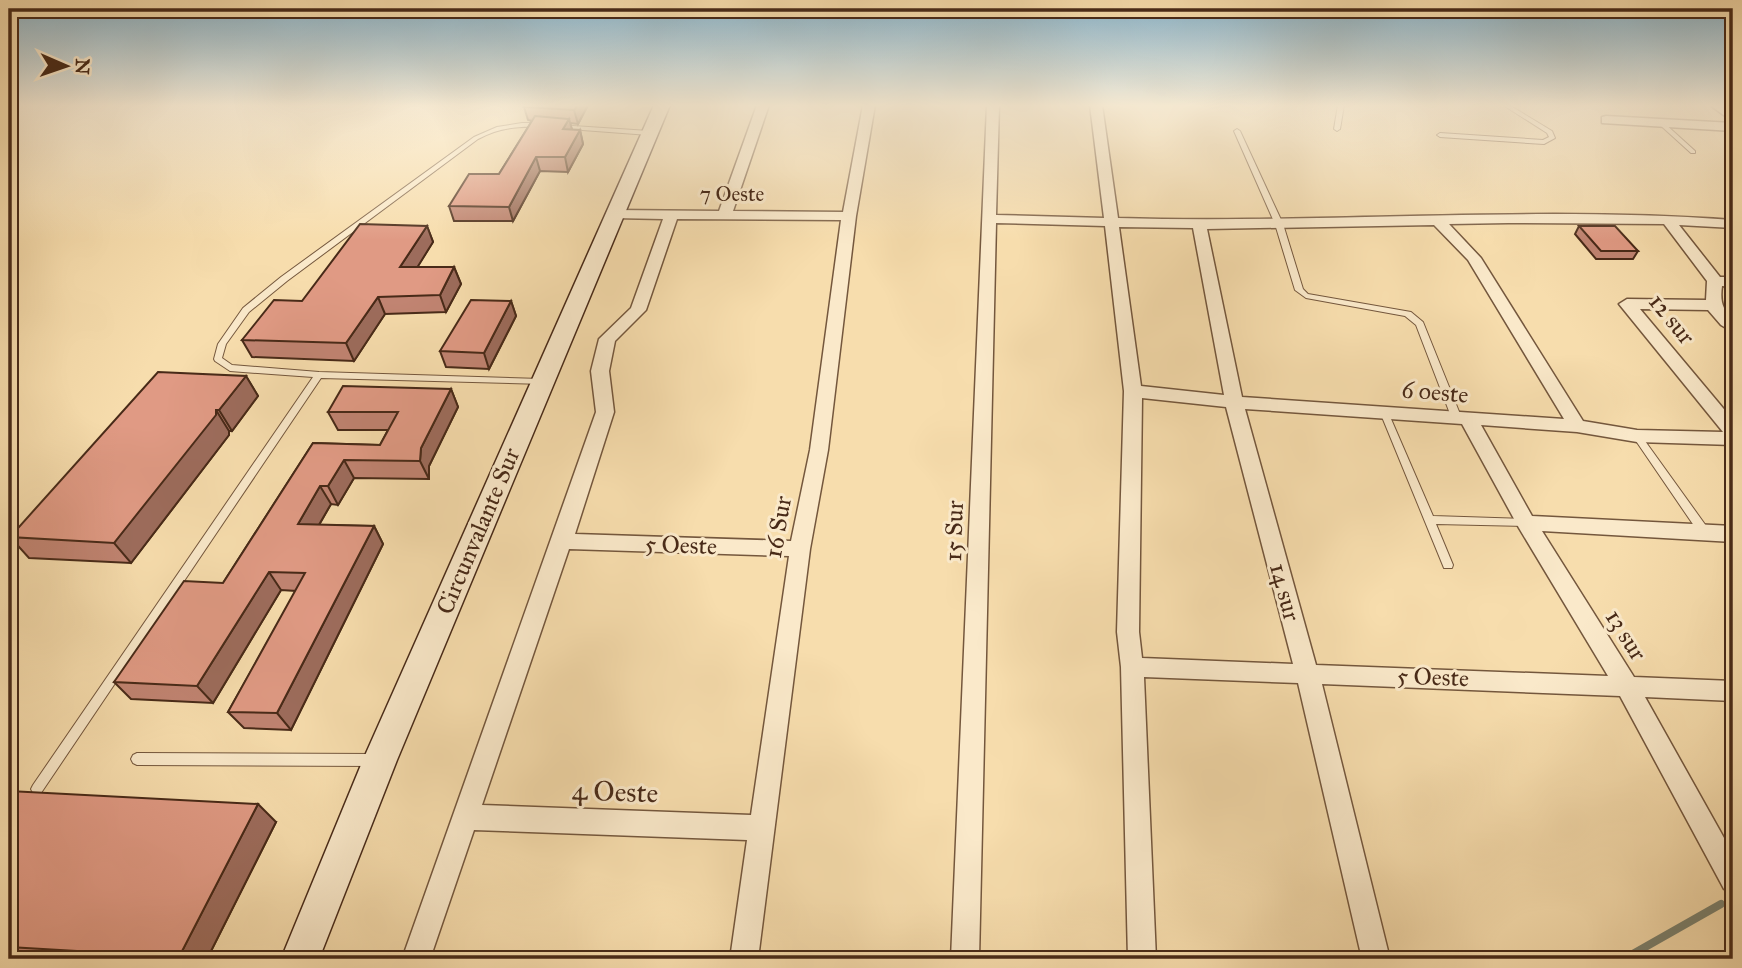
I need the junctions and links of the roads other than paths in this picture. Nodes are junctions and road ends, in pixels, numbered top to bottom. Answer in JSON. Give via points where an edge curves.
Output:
{"nodes":[{"id":1,"x":459,"y":150,"type":"edge"},
{"id":2,"x":642,"y":150,"type":"edge"},
{"id":3,"x":747,"y":150,"type":"edge"},
{"id":4,"x":861,"y":150,"type":"edge"},
{"id":5,"x":992,"y":150,"type":"edge"},
{"id":6,"x":1102,"y":150,"type":"edge"},
{"id":7,"x":1246,"y":150,"type":"edge"},
{"id":8,"x":614,"y":214,"type":"junction"},
{"id":9,"x":672,"y":214,"type":"junction"},
{"id":10,"x":725,"y":214,"type":"junction"},
{"id":11,"x":849,"y":216,"type":"junction"},
{"id":12,"x":990,"y":219,"type":"junction"},
{"id":13,"x":1667,"y":219,"type":"junction"},
{"id":14,"x":1438,"y":220,"type":"junction"},
{"id":15,"x":1112,"y":221,"type":"junction"},
{"id":16,"x":1199,"y":223,"type":"junction"},
{"id":17,"x":1279,"y":224,"type":"junction"},
{"id":18,"x":1733,"y":224,"type":"edge"},
{"id":19,"x":1715,"y":281,"type":"junction"},
{"id":20,"x":1733,"y":282,"type":"edge"},
{"id":21,"x":1712,"y":305,"type":"junction"},
{"id":22,"x":1733,"y":327,"type":"edge"},
{"id":23,"x":319,"y":375,"type":"junction"},
{"id":24,"x":542,"y":382,"type":"junction"},
{"id":25,"x":1133,"y":391,"type":"junction"},
{"id":26,"x":1234,"y":402,"type":"junction"},
{"id":27,"x":1384,"y":412,"type":"junction"},
{"id":28,"x":1463,"y":419,"type":"junction"},
{"id":29,"x":1577,"y":426,"type":"junction"},
{"id":30,"x":1733,"y":432,"type":"edge"},
{"id":31,"x":1637,"y":436,"type":"junction"},
{"id":32,"x":1733,"y":439,"type":"edge"},
{"id":33,"x":1429,"y":520,"type":"junction"},
{"id":34,"x":1526,"y":523,"type":"junction"},
{"id":35,"x":1705,"y":533,"type":"junction"},
{"id":36,"x":1733,"y":534,"type":"edge"},
{"id":37,"x":562,"y":541,"type":"junction"},
{"id":38,"x":800,"y":549,"type":"junction"},
{"id":39,"x":1448,"y":565,"type":"dead end"},
{"id":40,"x":1132,"y":667,"type":"junction"},
{"id":41,"x":1307,"y":672,"type":"junction"},
{"id":42,"x":1626,"y":685,"type":"junction"},
{"id":43,"x":1733,"y":691,"type":"edge"},
{"id":44,"x":137,"y":759,"type":"dead end"},
{"id":45,"x":380,"y":760,"type":"junction"},
{"id":46,"x":37,"y":789,"type":"edge"},
{"id":47,"x":465,"y":817,"type":"junction"},
{"id":48,"x":762,"y":828,"type":"junction"},
{"id":49,"x":1733,"y":880,"type":"edge"},
{"id":50,"x":300,"y":959,"type":"edge"},
{"id":51,"x":416,"y":959,"type":"edge"},
{"id":52,"x":744,"y":959,"type":"edge"},
{"id":53,"x":965,"y":959,"type":"edge"},
{"id":54,"x":1143,"y":959,"type":"edge"},
{"id":55,"x":1376,"y":959,"type":"edge"}],
"edges":[{"from":1,"to":23,"type":"lane","via":[[246,310],[222,344],[218,359],[230,368]]},
{"from":2,"to":8,"type":"main road","name":"Circunvalante Sur"},
{"from":3,"to":10,"type":"street"},
{"from":4,"to":11,"type":"street","name":"16 Sur"},
{"from":5,"to":12,"type":"street","name":"15 Sur"},
{"from":6,"to":15,"type":"street"},
{"from":7,"to":17,"type":"lane"},
{"from":8,"to":9,"type":"street","name":"7 Oeste"},
{"from":8,"to":24,"type":"main road","name":"Circunvalante Sur"},
{"from":9,"to":10,"type":"street","name":"7 Oeste"},
{"from":9,"to":37,"type":"street","via":[[638,310],[607,339],[600,371],[605,412]]},
{"from":10,"to":11,"type":"street","name":"7 Oeste"},
{"from":11,"to":38,"type":"street","name":"16 Sur","via":[[819,450]]},
{"from":12,"to":15,"type":"street"},
{"from":12,"to":53,"type":"street","name":"15 Sur"},
{"from":13,"to":14,"type":"street"},
{"from":13,"to":18,"type":"street"},
{"from":13,"to":19,"type":"street"},
{"from":14,"to":17,"type":"street"},
{"from":14,"to":29,"type":"street","via":[[1474,258]]},
{"from":15,"to":16,"type":"street"},
{"from":15,"to":25,"type":"street"},
{"from":16,"to":17,"type":"street"},
{"from":16,"to":26,"type":"street","name":"14 sur"},
{"from":17,"to":28,"type":"lane","via":[[1299,289],[1307,296],[1400,311],[1420,324]]},
{"from":19,"to":20,"type":"street"},
{"from":19,"to":21,"type":"street"},
{"from":21,"to":22,"type":"street"},
{"from":21,"to":30,"type":"street","name":"12 sur","via":[[1630,302],[1628,306]]},
{"from":23,"to":24,"type":"lane"},
{"from":23,"to":46,"type":"lane"},
{"from":24,"to":45,"type":"main road","name":"Circunvalante Sur"},
{"from":25,"to":26,"type":"street","name":"6 oeste"},
{"from":25,"to":40,"type":"street","via":[[1128,632]]},
{"from":26,"to":27,"type":"street","name":"6 oeste"},
{"from":26,"to":41,"type":"street","name":"14 sur"},
{"from":27,"to":28,"type":"street","name":"6 oeste"},
{"from":27,"to":33,"type":"lane"},
{"from":28,"to":29,"type":"street","name":"6 oeste"},
{"from":28,"to":34,"type":"street","name":"13 sur"},
{"from":29,"to":31,"type":"street","name":"6 oeste"},
{"from":31,"to":32,"type":"street","name":"6 oeste"},
{"from":31,"to":35,"type":"lane"},
{"from":33,"to":34,"type":"lane"},
{"from":33,"to":39,"type":"lane"},
{"from":34,"to":35,"type":"street"},
{"from":34,"to":42,"type":"street","name":"13 sur"},
{"from":35,"to":36,"type":"street"},
{"from":37,"to":38,"type":"street","name":"5 Oeste"},
{"from":37,"to":47,"type":"street"},
{"from":38,"to":48,"type":"street","name":"16 Sur"},
{"from":40,"to":41,"type":"street","name":"5 Oeste"},
{"from":40,"to":54,"type":"street"},
{"from":41,"to":42,"type":"street","name":"5 Oeste"},
{"from":41,"to":55,"type":"street","name":"14 sur"},
{"from":42,"to":43,"type":"street","name":"5 Oeste"},
{"from":42,"to":49,"type":"street","name":"13 sur"},
{"from":44,"to":45,"type":"lane"},
{"from":45,"to":50,"type":"main road","name":"Circunvalante Sur"},
{"from":47,"to":48,"type":"street","name":"4 Oeste"},
{"from":47,"to":51,"type":"street"},
{"from":48,"to":52,"type":"street","name":"16 Sur"}]}
